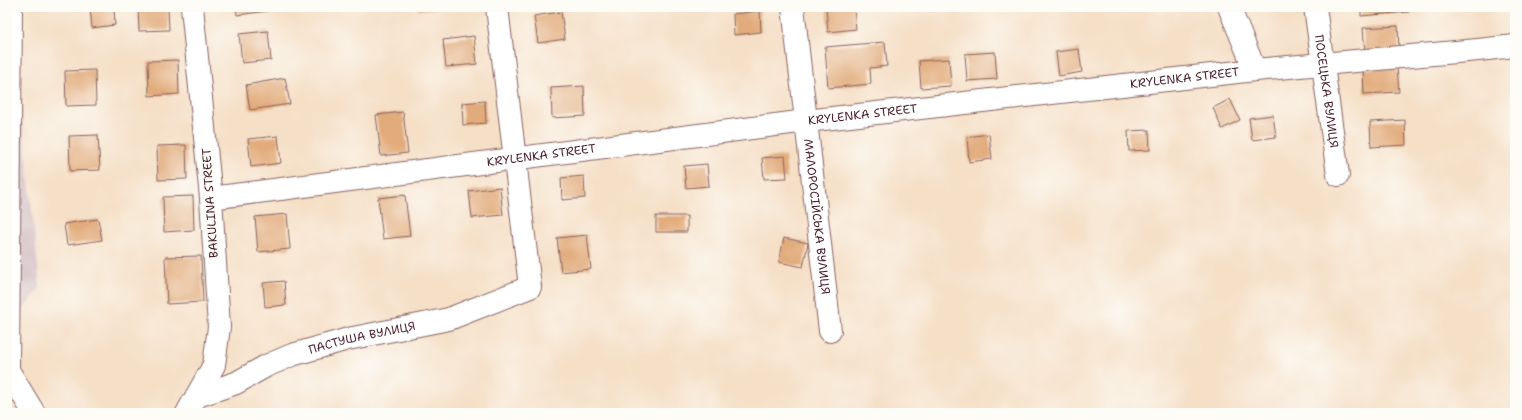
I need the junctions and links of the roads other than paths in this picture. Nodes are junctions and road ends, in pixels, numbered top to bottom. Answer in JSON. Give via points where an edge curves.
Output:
{"nodes":[{"id":1,"x":11,"y":7,"type":"edge"},
{"id":2,"x":192,"y":7,"type":"edge"},
{"id":3,"x":497,"y":7,"type":"edge"},
{"id":4,"x":793,"y":7,"type":"edge"},
{"id":5,"x":1229,"y":7,"type":"edge"},
{"id":6,"x":1315,"y":7,"type":"edge"},
{"id":7,"x":1515,"y":46,"type":"edge"},
{"id":8,"x":1322,"y":63,"type":"junction"},
{"id":9,"x":1255,"y":70,"type":"junction"},
{"id":10,"x":806,"y":121,"type":"junction"},
{"id":11,"x":514,"y":158,"type":"junction"},
{"id":12,"x":1338,"y":175,"type":"dead end"},
{"id":13,"x":211,"y":198,"type":"junction"},
{"id":14,"x":830,"y":331,"type":"dead end"},
{"id":15,"x":192,"y":404,"type":"edge"},
{"id":16,"x":34,"y":413,"type":"edge"}],
"edges":[{"from":1,"to":16,"type":"street","via":[[8,370]]},
{"from":2,"to":13,"type":"street","name":"BAKULINA STREET"},
{"from":3,"to":11,"type":"street"},
{"from":4,"to":10,"type":"street","name":"МАЛОРОСІЙСЬКА ВУЛИЦЯ"},
{"from":5,"to":9,"type":"street"},
{"from":6,"to":8,"type":"street","name":"ПОСЕЦЬКА ВУЛИЦЯ"},
{"from":7,"to":8,"type":"street","name":"KRYLENKA STREET"},
{"from":8,"to":9,"type":"street","name":"KRYLENKA STREET"},
{"from":8,"to":12,"type":"street","name":"ПОСЕЦЬКА ВУЛИЦЯ"},
{"from":9,"to":10,"type":"street","name":"KRYLENKA STREET"},
{"from":10,"to":11,"type":"street","name":"KRYLENKA STREET"},
{"from":10,"to":14,"type":"street","name":"МАЛОРОСІЙСЬКА ВУЛИЦЯ"},
{"from":11,"to":13,"type":"street","name":"KRYLENKA STREET"},
{"from":11,"to":15,"type":"street","name":"ПАСТУША ВУЛИЦЯ","via":[[530,287],[449,319],[348,339],[292,354]]},
{"from":13,"to":15,"type":"street","name":"BAKULINA STREET","via":[[219,327],[214,365]]}]}
